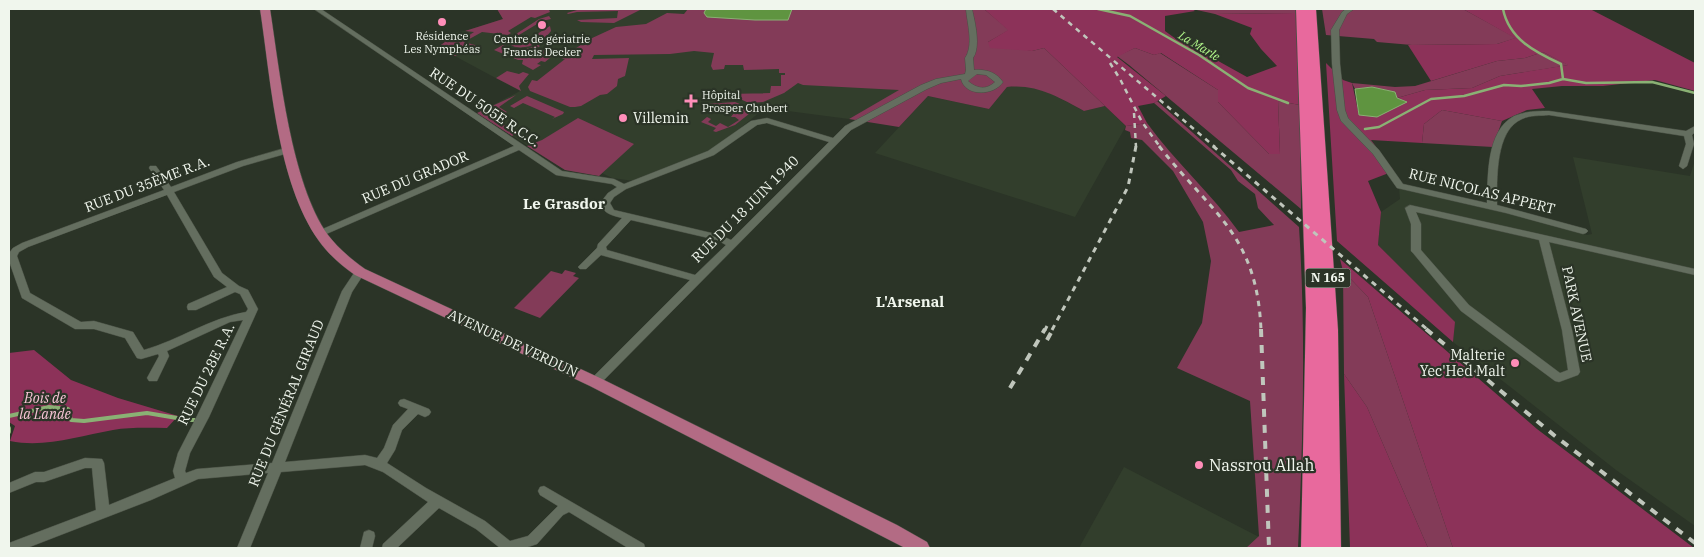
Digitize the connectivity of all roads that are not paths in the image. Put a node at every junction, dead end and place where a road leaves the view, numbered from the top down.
1 (265, 9) edge
2 (317, 9) edge
3 (969, 9) edge
4 (1301, 9) edge
5 (1311, 9) edge
6 (1351, 9) edge
7 (972, 54) junction
8 (986, 73) junction
9 (967, 76) junction
10 (936, 83) junction
11 (968, 86) junction
12 (1695, 128) edge
13 (1691, 139) edge
14 (834, 141) junction
15 (519, 147) junction
16 (290, 150) junction
17 (1683, 166) dead end
18 (153, 168) dead end
19 (623, 187) junction
20 (169, 191) junction
21 (1492, 207) junction
22 (628, 217) junction
23 (1584, 231) dead end
24 (321, 233) junction
25 (1544, 240) junction
26 (731, 244) junction
27 (601, 249) junction
28 (583, 267) dead end
29 (360, 272) junction
30 (1695, 272) edge
31 (697, 279) junction
32 (235, 288) junction
33 (192, 307) dead end
34 (251, 315) junction
35 (162, 349) junction
36 (153, 378) dead end
37 (595, 382) junction
38 (404, 403) dead end
39 (380, 464) junction
40 (277, 466) junction
41 (182, 479) junction
42 (9, 488) edge
43 (544, 491) dead end
44 (438, 501) junction
45 (569, 506) junction
46 (103, 513) junction
47 (618, 542) edge
48 (12, 548) edge
49 (244, 548) edge
50 (388, 548) edge
51 (508, 548) edge
52 (639, 548) edge
53 (921, 548) edge
54 (1311, 548) edge
55 (1331, 548) edge

1 - 16 main road, AVENUE DE VERDUN
2 - 15 street, RUE DU 505E R.C.C.
3 - 7 street
4 - 54 highway, N 165
5 - 55 highway, N 165
6 - 21 street, RUE NICOLAS APPERT
7 - 8 street
7 - 9 street
8 - 9 street, RUE DU 18 JUIN 1940
8 - 11 street, RUE DU 18 JUIN 1940
9 - 10 street, RUE DU 18 JUIN 1940
9 - 11 street
10 - 11 street, RUE DU 18 JUIN 1940
10 - 14 street, RUE DU 18 JUIN 1940
12 - 13 street
13 - 17 street
13 - 21 street
14 - 19 street
14 - 26 street, RUE DU 18 JUIN 1940
15 - 19 street, RUE DU 505E R.C.C.
15 - 24 street, RUE DU GRADOR
16 - 20 street, RUE DU 35ÈME R.A.
16 - 24 main road, AVENUE DE VERDUN
18 - 20 street, RUE DU 28E R.A.
19 - 22 street
20 - 32 street, RUE DU 28E R.A.
20 - 35 street, RUE DU 35ÈME R.A.
21 - 23 street, RUE NICOLAS APPERT
22 - 26 street
22 - 27 street
24 - 29 main road, AVENUE DE VERDUN
25 - 25 street, PARK AVENUE
25 - 30 street
26 - 31 street, RUE DU 18 JUIN 1940
27 - 28 street
27 - 31 street
29 - 37 main road, AVENUE DE VERDUN
29 - 40 street, RUE DU GÉNÉRAL GIRAUD
31 - 37 street, RUE DU 18 JUIN 1940
32 - 33 street
32 - 34 street, RUE DU 28E R.A.
34 - 35 street
34 - 41 street, RUE DU 28E R.A.
35 - 36 street
37 - 53 main road, AVENUE DE VERDUN
38 - 39 street
39 - 40 street
39 - 44 street
40 - 41 street
40 - 49 street, RUE DU GÉNÉRAL GIRAUD
41 - 46 street
42 - 46 street
43 - 45 street
44 - 50 street
44 - 51 street
45 - 47 street
45 - 51 street
46 - 48 street
47 - 52 street

